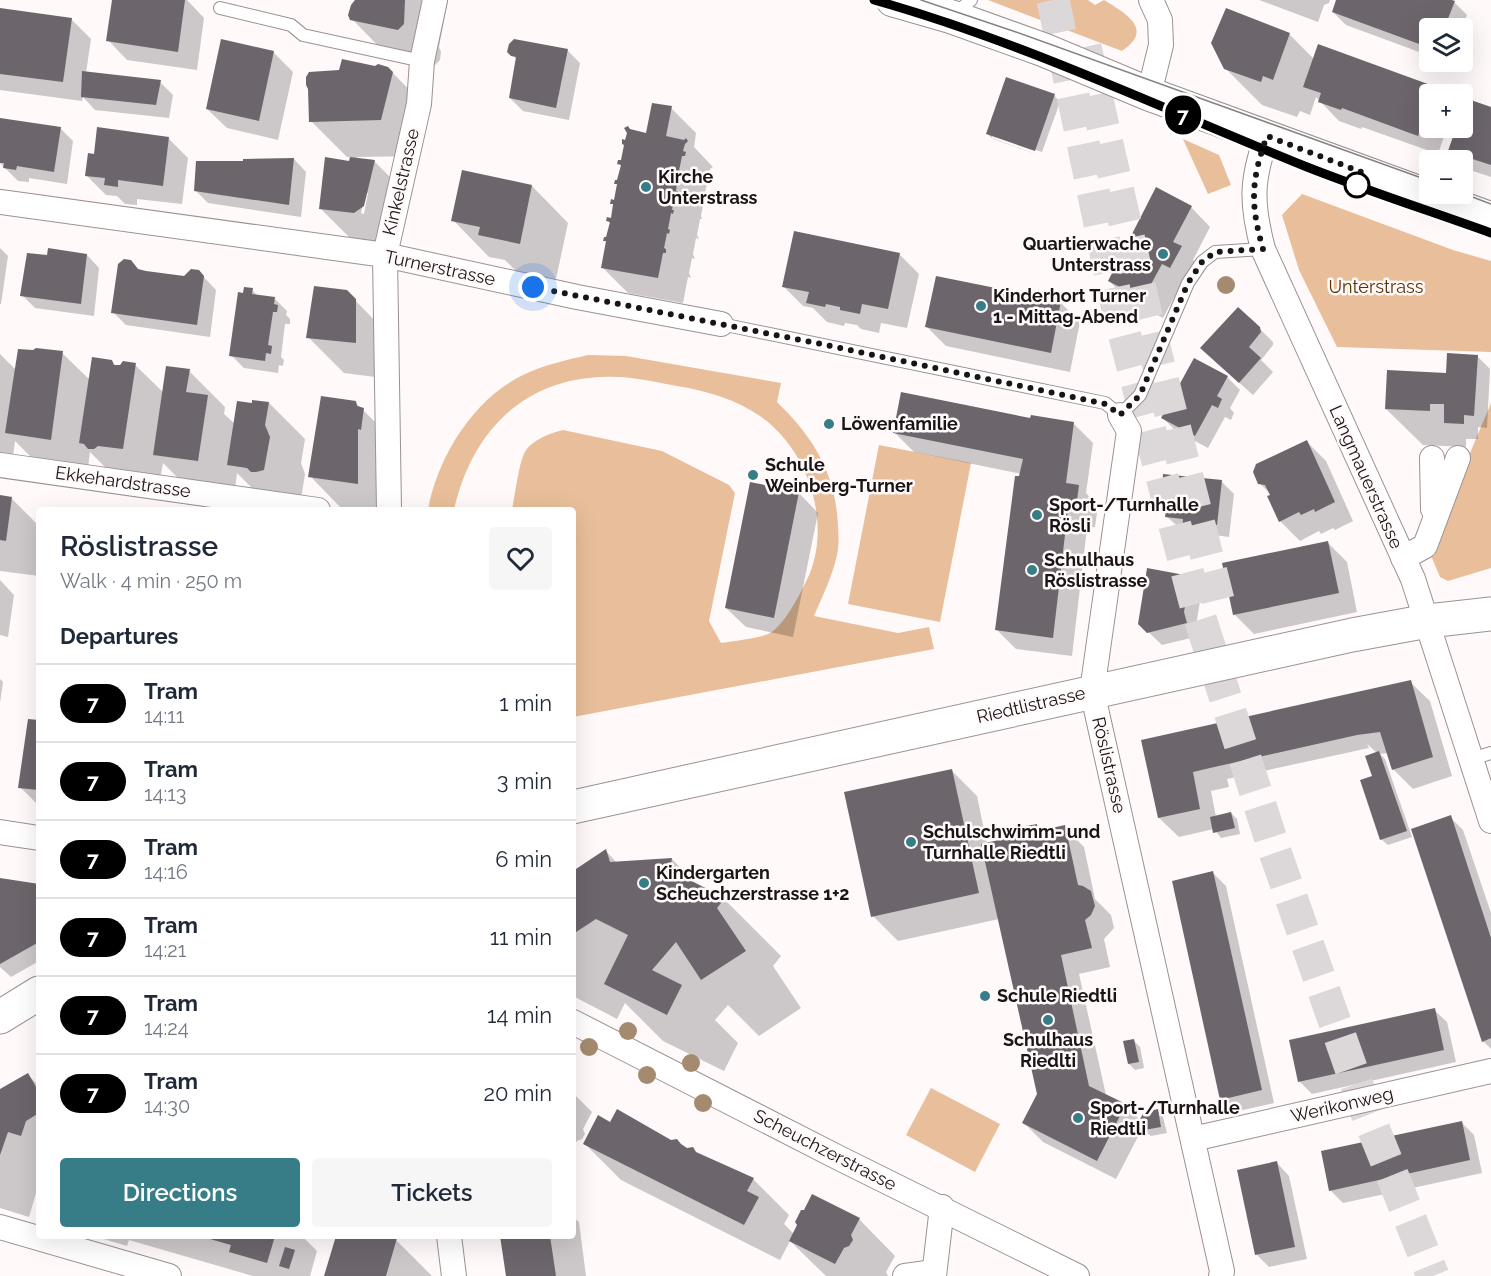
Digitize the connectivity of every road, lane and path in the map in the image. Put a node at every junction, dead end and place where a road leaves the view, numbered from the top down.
1 (435, 0) edge
2 (893, 0) edge
3 (1151, 0) edge
4 (220, 8) dead end
5 (961, 8) edge
6 (422, 61) junction
7 (1149, 94) junction
8 (1267, 136) junction
9 (0, 202) edge
10 (1491, 219) edge
11 (1263, 249) junction
12 (385, 255) junction
13 (721, 324) joint
14 (1120, 415) junction
15 (1432, 458) dead end
16 (1458, 458) dead end
17 (0, 465) edge
18 (297, 507) edge
19 (389, 507) edge
20 (1434, 523) junction
21 (1403, 558) junction
22 (1491, 614) edge
23 (1428, 621) junction
24 (1092, 691) junction
25 (1481, 756) edge
26 (576, 806) edge
27 (1491, 821) edge
28 (0, 832) edge
29 (36, 838) edge
30 (36, 995) edge
31 (0, 1017) edge
32 (576, 1024) edge
33 (1491, 1071) edge
34 (1192, 1139) junction
35 (942, 1208) junction
36 (0, 1227) edge
37 (36, 1237) edge
38 (41, 1239) edge
39 (449, 1239) edge
40 (934, 1274) edge
41 (169, 1276) edge
42 (454, 1276) edge
43 (905, 1276) edge
44 (1077, 1276) edge
45 (1221, 1276) edge

1 - 6 street, Kinkelstrasse
2 - 5 street
3 - 7 street
4 - 6 lane
5 - 7 street
6 - 12 street, Kinkelstrasse
7 - 8 street
8 - 10 street
8 - 11 street, Langmauerstrasse
9 - 12 street, Turnerstrasse
11 - 14 lane
11 - 21 street, Langmauerstrasse
12 - 13 street, Turnerstrasse
12 - 19 street, Kinkelstrasse
13 - 14 lane, Turnerstrasse
14 - 24 street, Röslistrasse
15 - 20 street
16 - 20 street
17 - 18 street, Ekkehardstrasse
20 - 21 street
21 - 23 street, Langmauerstrasse
22 - 23 street, Riedtlistrasse
23 - 24 street, Riedtlistrasse
23 - 25 street, Langmauerstrasse
24 - 26 street, Riedtlistrasse
24 - 34 street, Röslistrasse
25 - 27 street, Langmauerstrasse
28 - 29 street
30 - 31 street
32 - 35 street, Scheuchzerstrasse
33 - 34 street, Werikonweg
34 - 45 street, Röslistrasse
35 - 40 street
35 - 44 street, Scheuchzerstrasse
36 - 37 street
38 - 41 street
39 - 42 street
40 - 43 street

